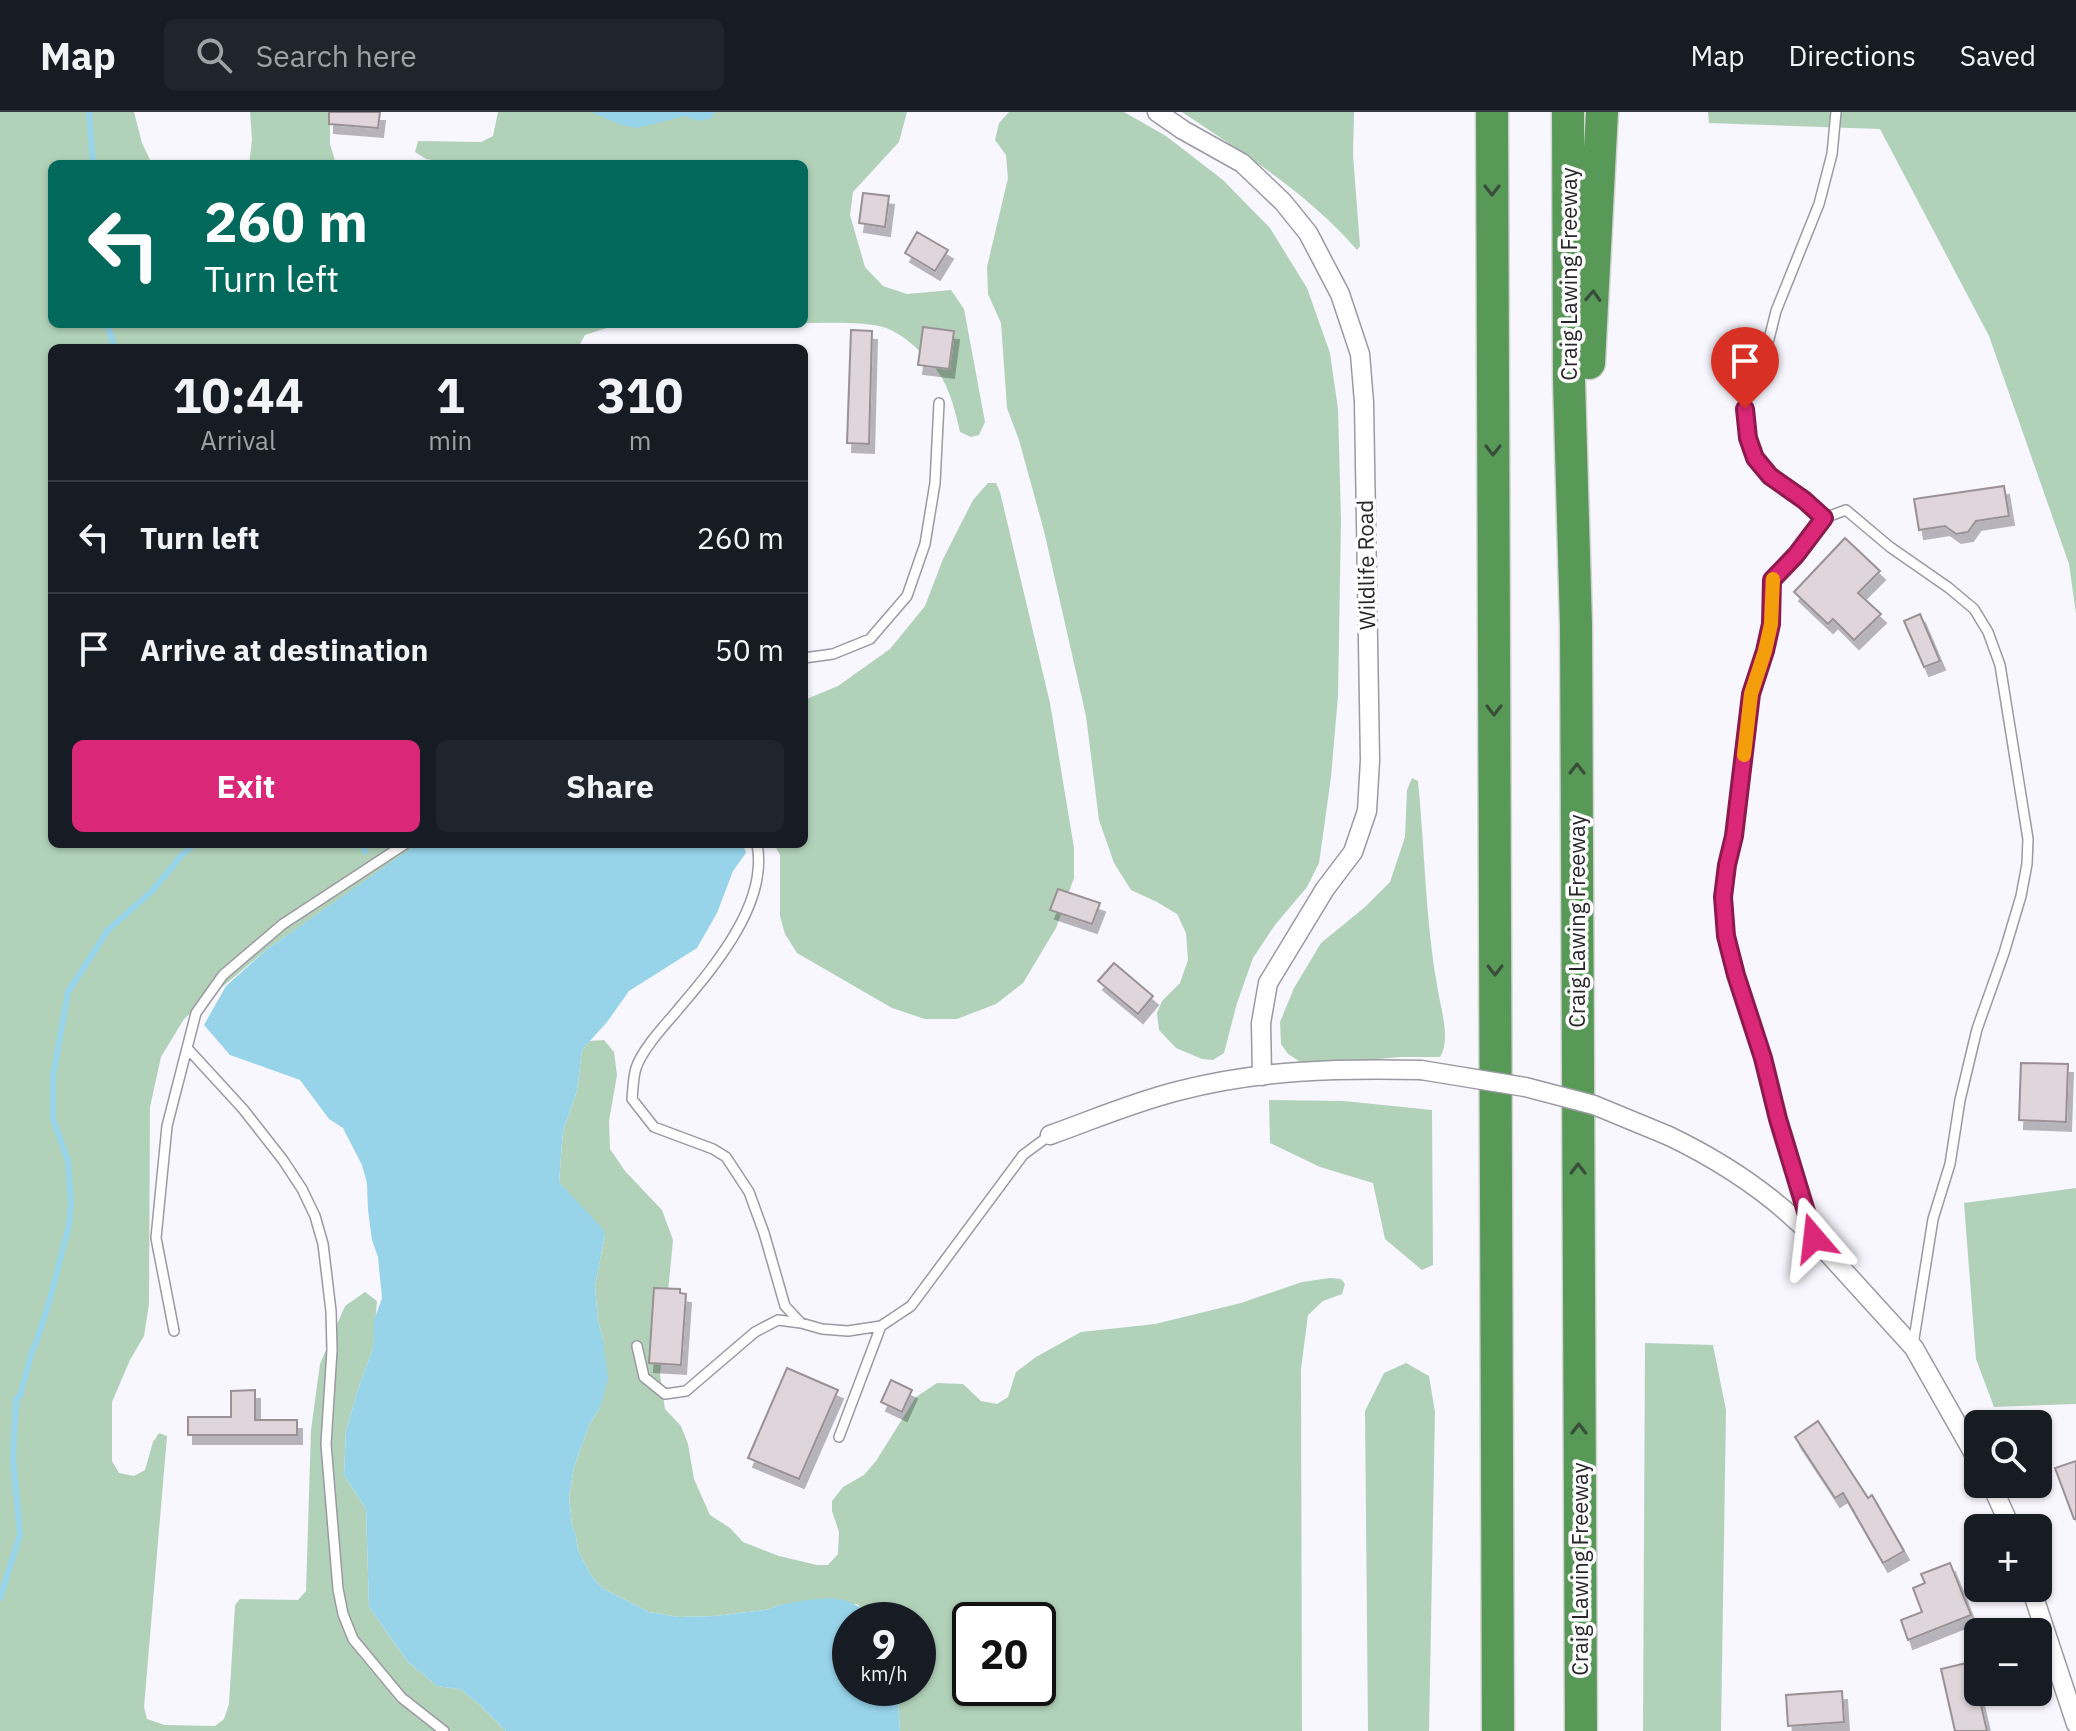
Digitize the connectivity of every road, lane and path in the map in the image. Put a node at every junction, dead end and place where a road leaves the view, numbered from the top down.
1 (1157, 112) edge
2 (1492, 112) edge
3 (1568, 112) edge
4 (1602, 112) edge
5 (1836, 112) edge
6 (939, 403) dead end
7 (1824, 518) junction
8 (1576, 625) junction
9 (808, 657) edge
10 (399, 848) edge
11 (757, 848) edge
12 (188, 1049) junction
13 (1262, 1076) junction
14 (1050, 1135) joint
15 (1814, 1238) junction
16 (801, 1323) junction
17 (881, 1326) junction
18 (174, 1331) dead end
19 (637, 1346) dead end
20 (1913, 1347) junction
21 (1964, 1436) edge
22 (839, 1437) dead end
23 (2036, 1602) edge
24 (2076, 1724) edge
25 (444, 1731) edge
26 (1498, 1731) edge
27 (1581, 1731) edge

1 - 13 street, Wildlife Road
2 -> 26 highway
3 - 8 highway, Craig Lawing Freeway
8 -> 4 highway
5 - 7 lane
6 - 9 lane
7 - 15 lane
7 - 20 lane
27 -> 8 highway, Craig Lawing Freeway
10 - 12 lane
11 - 16 lane
12 - 18 lane
12 - 25 lane
13 - 14 street
13 - 15 street, bridge
14 - 17 lane
15 - 20 street
16 - 17 lane
16 - 19 lane
17 - 22 lane
20 - 21 street
23 - 24 street

